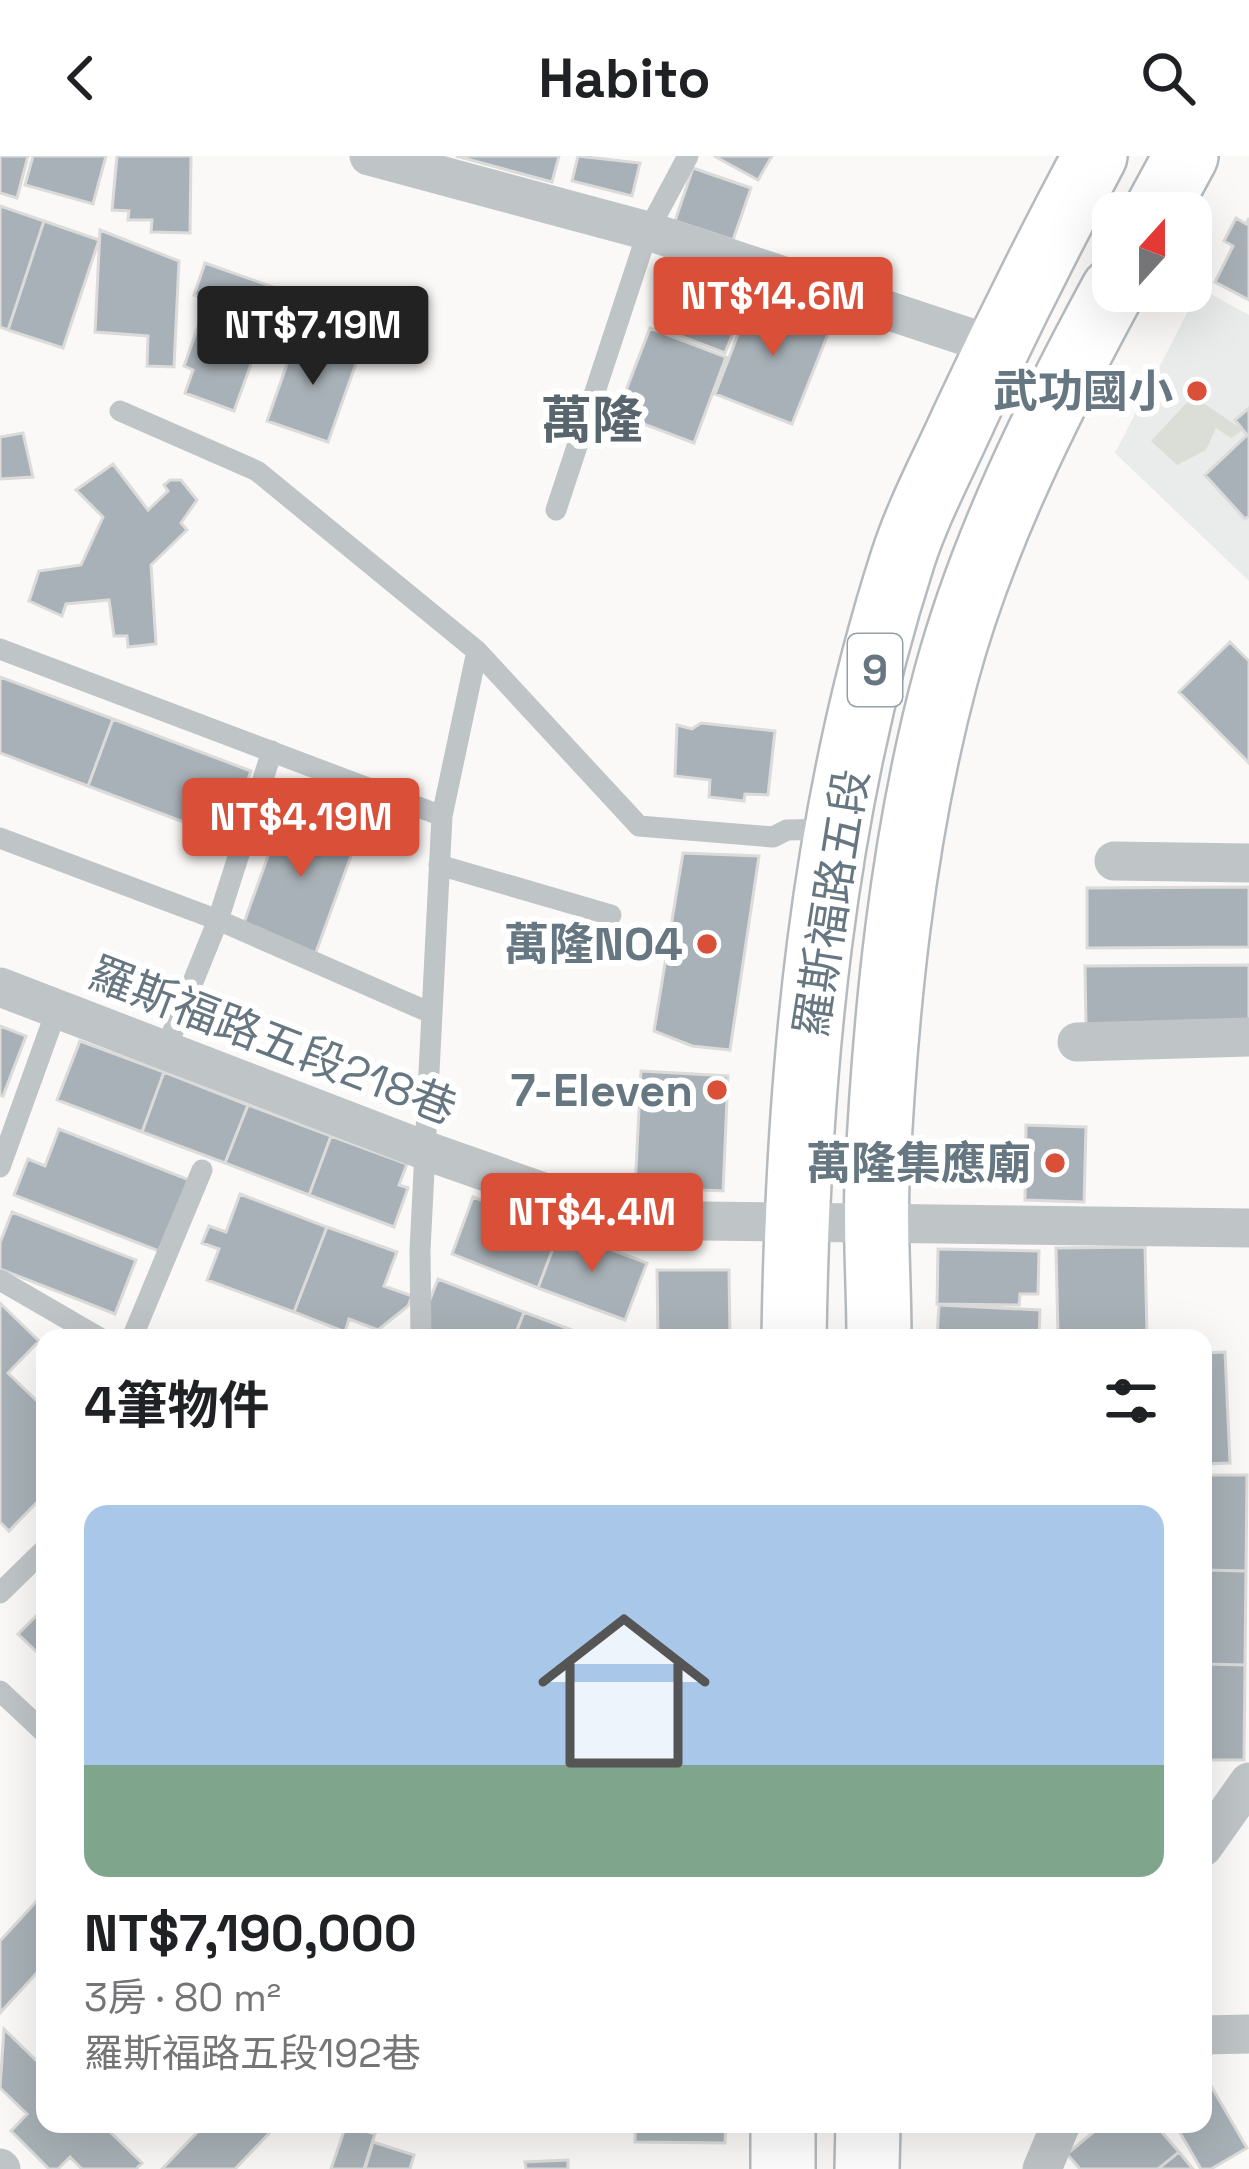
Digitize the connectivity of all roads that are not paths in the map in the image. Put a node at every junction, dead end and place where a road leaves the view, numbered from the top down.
1 (369, 156) edge
2 (688, 156) edge
3 (1095, 156) edge
4 (1186, 156) edge
5 (1166, 192) edge
6 (648, 231) junction
7 (1102, 312) edge
8 (998, 347) junction
9 (120, 411) dead end
10 (556, 510) dead end
11 (0, 649) edge
12 (477, 651) junction
13 (272, 751) junction
14 (442, 816) junction
15 (835, 829) junction
16 (0, 838) edge
17 (1114, 861) dead end
18 (1249, 863) edge
19 (439, 865) junction
20 (611, 915) dead end
21 (218, 920) junction
22 (0, 987) edge
23 (57, 1009) junction
24 (431, 1012) junction
25 (1249, 1037) edge
26 (1077, 1042) dead end
27 (165, 1051) junction
28 (424, 1150) junction
29 (0, 1168) edge
30 (202, 1170) dead end
31 (877, 1222) junction
32 (795, 1224) junction
33 (1249, 1228) edge
34 (0, 1280) edge
35 (84, 1329) edge
36 (136, 1329) edge
37 (421, 1329) edge
38 (794, 1329) edge
39 (879, 1329) edge
40 (36, 1558) edge
41 (0, 1593) edge
42 (0, 1691) edge
43 (36, 1725) edge
44 (1249, 1783) edge
45 (1212, 1819) edge
46 (1212, 2035) edge
47 (1249, 2035) edge
48 (783, 2133) edge
49 (868, 2133) edge
50 (1057, 2133) edge
51 (783, 2169) edge
52 (867, 2169) edge
53 (1042, 2169) edge

1 - 6 street
2 - 6 lane
3 - 8 main road, 羅斯福路五段 / 9
4 - 5 main road
6 - 8 street
6 - 10 lane
7 - 31 main road, 羅斯福路五段 / 9
8 - 15 main road, 羅斯福路五段 / 9
9 - 12 lane
11 - 13 lane
12 - 14 lane
12 - 15 lane
13 - 14 lane
13 - 21 lane
14 - 19 lane
15 - 32 main road, 羅斯福路五段 / 9
16 - 21 lane
17 - 18 street
19 - 20 lane
19 - 24 lane
21 - 24 lane
21 - 27 lane
22 - 23 street, 羅斯福路五段218巷
23 - 27 street, 羅斯福路五段218巷
23 - 29 lane
24 - 28 lane
25 - 26 street
27 - 28 street, 羅斯福路五段218巷
28 - 32 street, 羅斯福路五段218巷
28 - 37 lane
30 - 36 lane
31 - 32 street, 羅斯福路五段218巷
31 - 33 street, 羅斯福路五段218巷
31 - 39 main road, 羅斯福路五段 / 9
32 - 38 main road, 羅斯福路五段 / 9
34 - 35 lane
40 - 41 lane
42 - 43 lane
44 - 45 street
46 - 47 street
48 - 51 main road
49 - 52 main road
50 - 53 street

